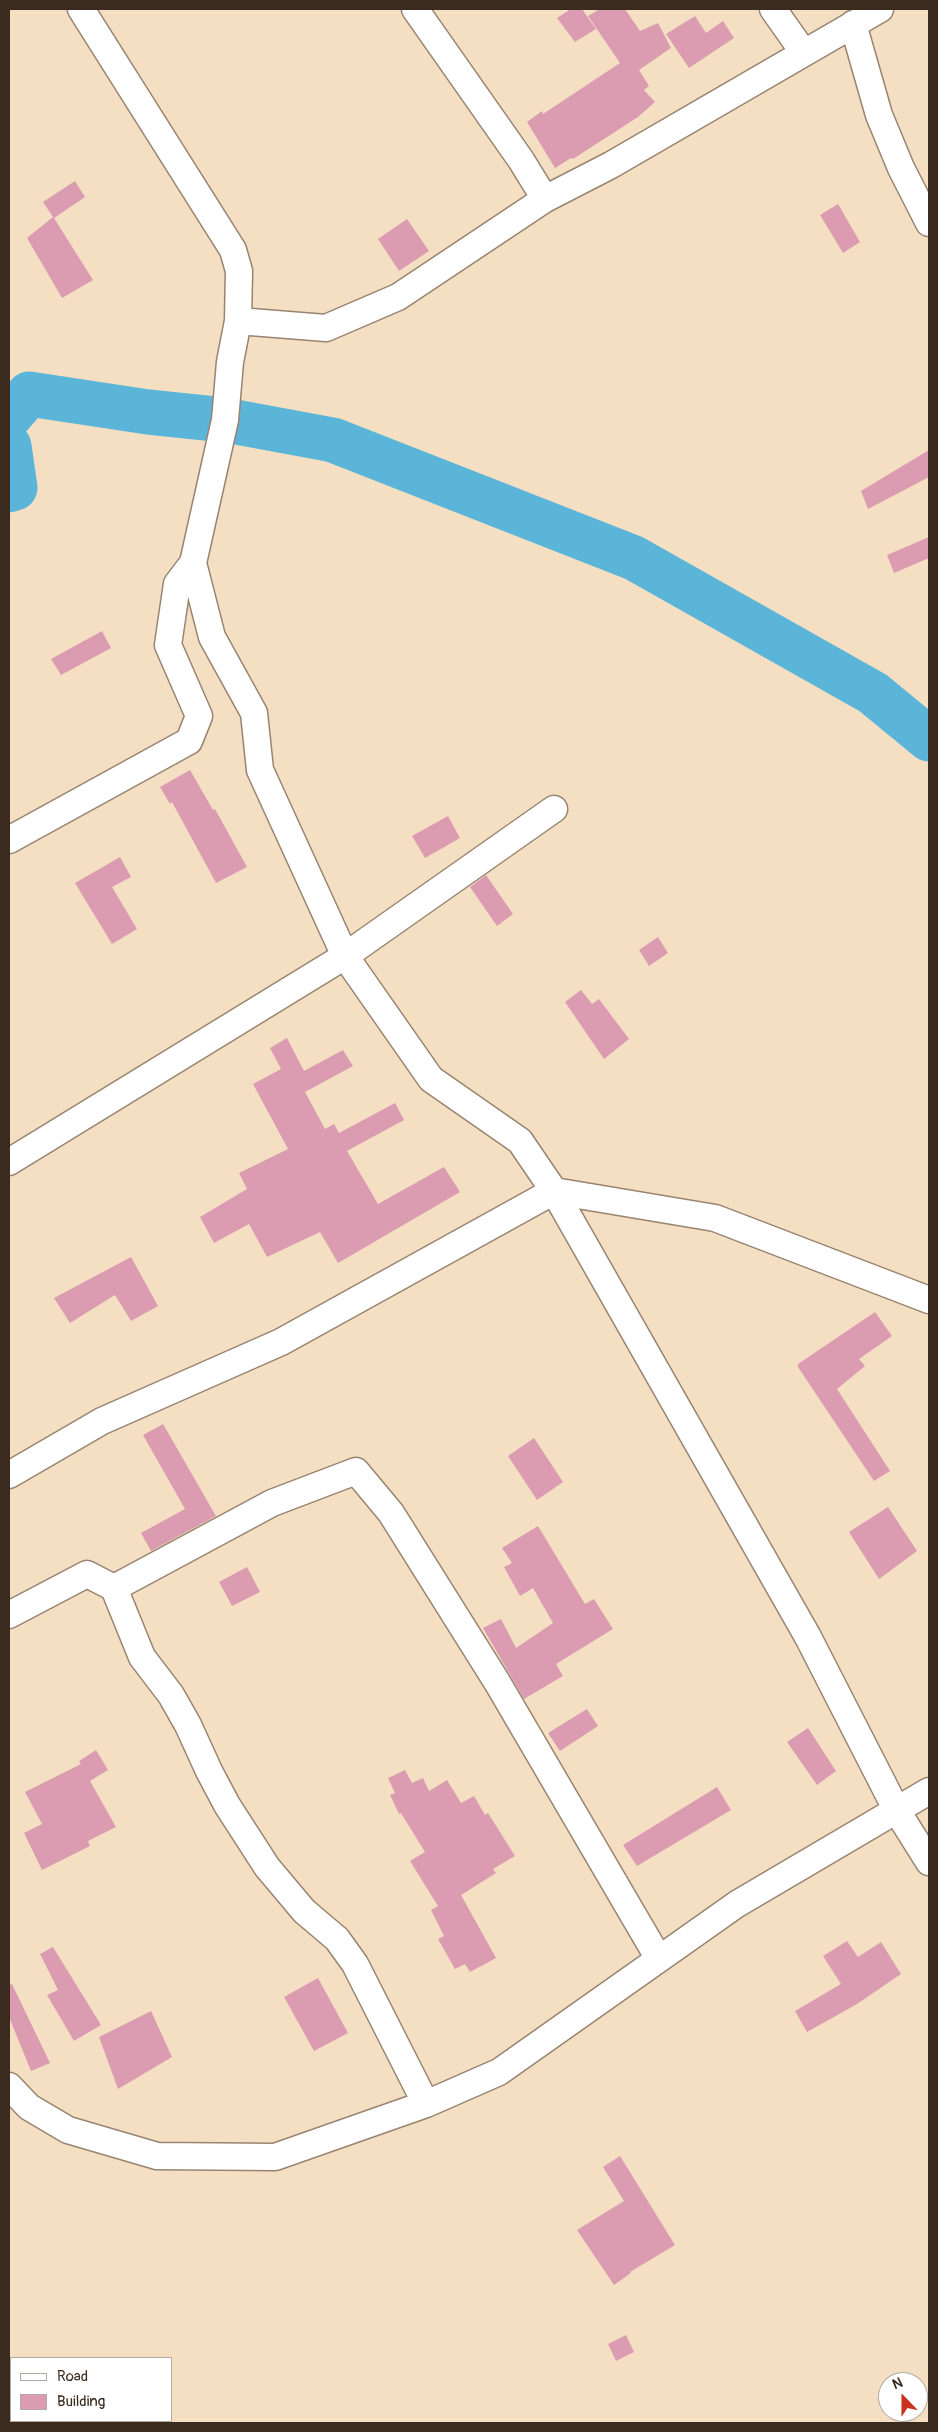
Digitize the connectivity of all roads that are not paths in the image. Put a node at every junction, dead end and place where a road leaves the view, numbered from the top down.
1 (81, 9) edge
2 (414, 9) edge
3 (774, 9) edge
4 (880, 9) edge
5 (853, 24) junction
6 (804, 53) junction
7 (545, 199) junction
8 (929, 223) edge
9 (238, 321) junction
10 (192, 563) junction
11 (554, 809) dead end
12 (9, 840) edge
13 (345, 956) junction
14 (9, 1162) edge
15 (554, 1191) junction
16 (929, 1300) edge
17 (9, 1475) edge
18 (114, 1588) junction
19 (9, 1614) edge
20 (929, 1792) edge
21 (897, 1811) junction
22 (929, 1862) edge
23 (659, 1959) junction
24 (9, 2086) edge
25 (426, 2104) junction

1 - 9 street
2 - 7 street
3 - 6 street
4 - 5 street
5 - 6 street
5 - 8 street
6 - 7 street
7 - 9 street
9 - 10 street
10 - 12 street
10 - 13 street
11 - 13 street
13 - 14 street
13 - 15 street
15 - 16 street
15 - 17 street
15 - 21 street
18 - 19 street
18 - 23 street
18 - 25 street
20 - 21 street
21 - 22 street
21 - 23 street
23 - 25 street
24 - 25 street

